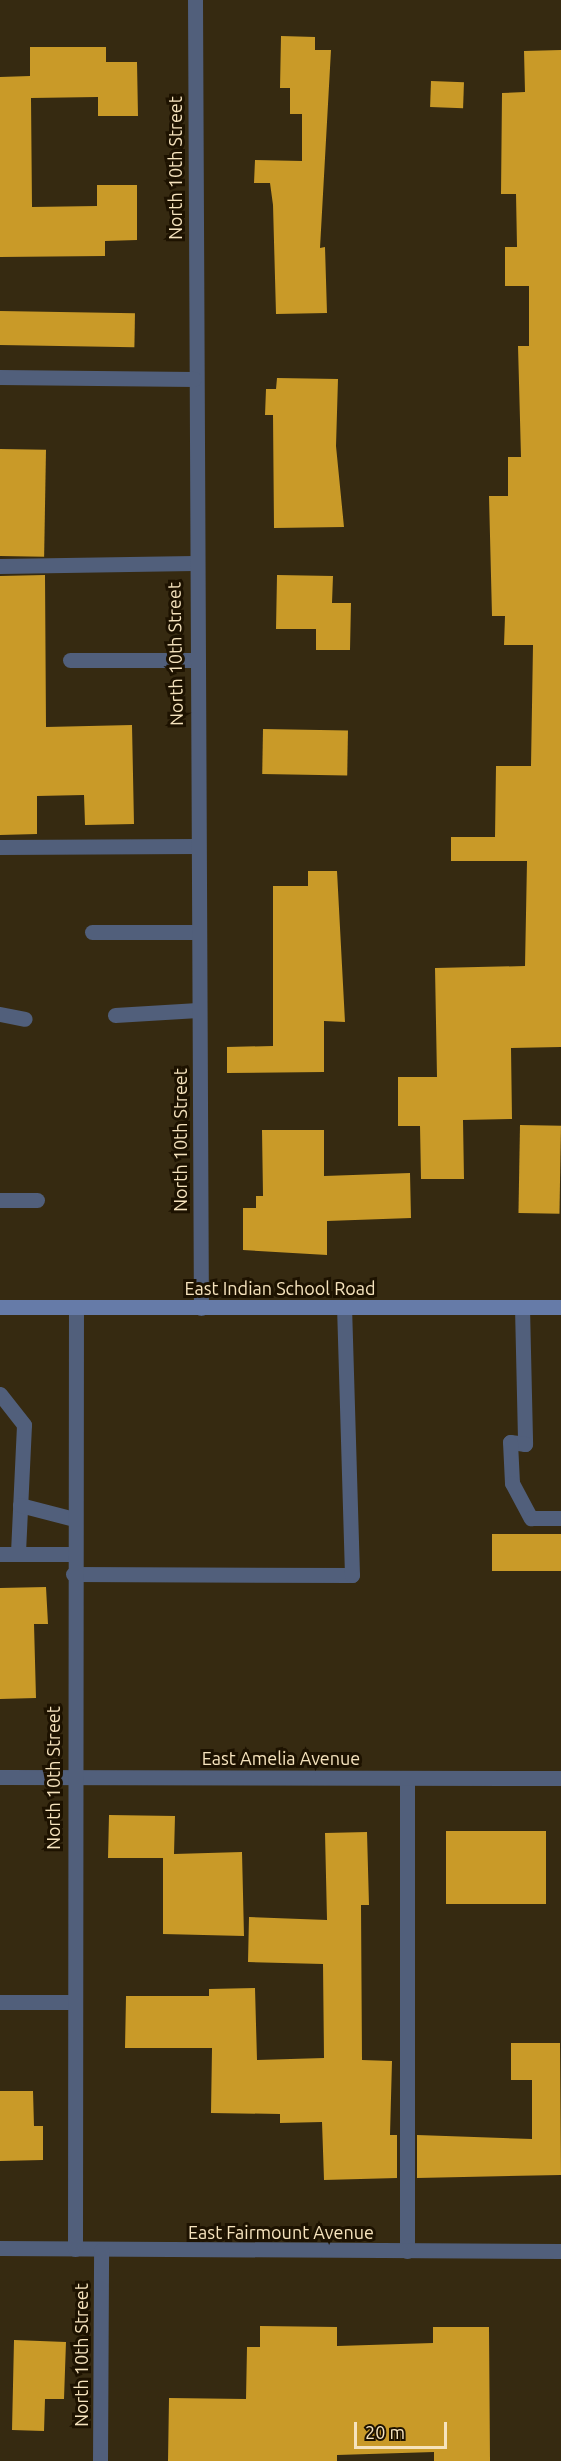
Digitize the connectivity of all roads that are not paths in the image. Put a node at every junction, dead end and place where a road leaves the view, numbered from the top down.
1 (195, 0) edge
2 (0, 377) edge
3 (194, 379) junction
4 (194, 563) junction
5 (0, 566) edge
6 (70, 660) dead end
7 (195, 660) junction
8 (197, 846) junction
9 (0, 847) edge
10 (92, 932) dead end
11 (197, 932) junction
12 (198, 1010) junction
13 (0, 1014) edge
14 (115, 1015) dead end
15 (25, 1019) dead end
16 (0, 1200) edge
17 (37, 1200) dead end
18 (0, 1307) edge
19 (76, 1307) junction
20 (344, 1307) junction
21 (522, 1307) junction
22 (561, 1307) edge
23 (201, 1308) junction
24 (0, 1394) edge
25 (20, 1505) junction
26 (561, 1518) edge
27 (74, 1519) junction
28 (0, 1554) edge
29 (18, 1554) junction
30 (74, 1554) junction
31 (73, 1574) junction
32 (0, 1778) edge
33 (72, 1778) junction
34 (407, 1778) junction
35 (561, 1778) edge
36 (0, 2002) edge
37 (73, 2002) junction
38 (0, 2248) edge
39 (75, 2249) junction
40 (101, 2250) junction
41 (407, 2251) junction
42 (561, 2251) edge
43 (100, 2461) edge

1 - 3 street, North 10th Street
2 - 3 street
3 - 4 street, North 10th Street
4 - 5 street
4 - 7 street, North 10th Street
6 - 7 street
7 - 8 street, North 10th Street
8 - 9 street
8 - 11 street, North 10th Street
10 - 11 street
11 - 12 street, North 10th Street
12 - 14 street
12 - 23 street, North 10th Street
13 - 15 street
16 - 17 street
18 - 19 main road, East Indian School Road
19 - 23 main road, East Indian School Road
19 - 27 street, North 10th Street
20 - 21 main road, East Indian School Road
20 - 23 main road, East Indian School Road
20 - 31 street
21 - 22 main road, East Indian School Road
21 - 26 street
24 - 25 street
25 - 27 street
25 - 29 street
27 - 30 street, North 10th Street
28 - 29 street
29 - 30 street
30 - 31 street, North 10th Street
31 - 33 street, North 10th Street
32 - 33 street, East Amelia Avenue
33 - 34 street, East Amelia Avenue
33 - 37 street, North 10th Street
34 - 35 street, East Amelia Avenue
34 - 41 street
36 - 37 street
37 - 39 street, North 10th Street
38 - 39 street, East Fairmount Avenue
39 - 40 street, East Fairmount Avenue
40 - 41 street, East Fairmount Avenue
40 - 43 street, North 10th Street
41 - 42 street, East Fairmount Avenue

